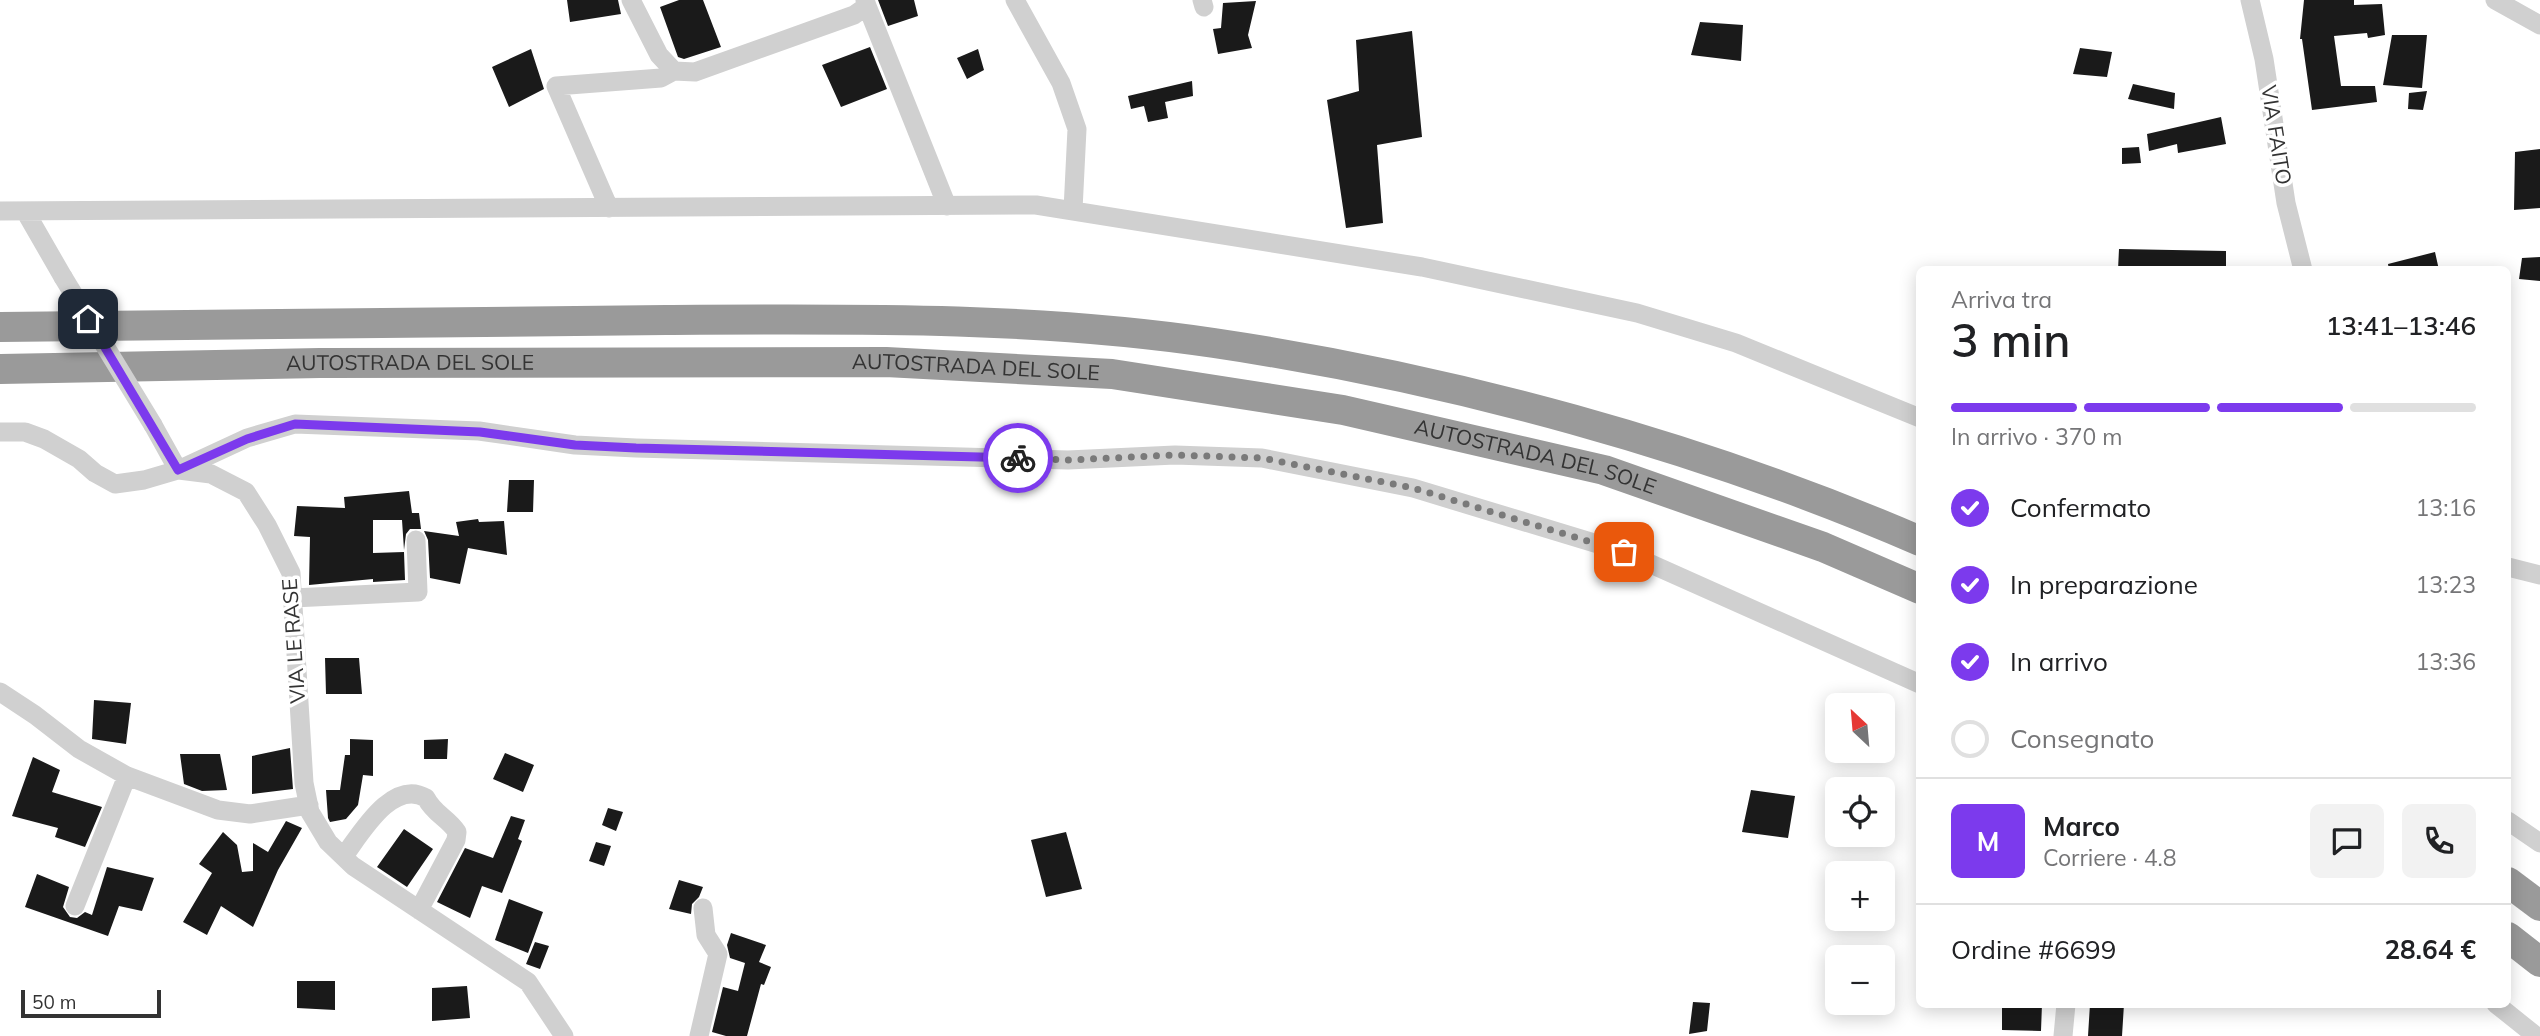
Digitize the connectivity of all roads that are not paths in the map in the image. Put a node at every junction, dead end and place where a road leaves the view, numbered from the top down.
1 (631, 0) edge
2 (1015, 0) edge
3 (2250, 0) edge
4 (2494, 0) edge
5 (866, 3) edge
6 (2540, 25) edge
7 (674, 72) junction
8 (947, 206) junction
9 (609, 208) junction
10 (1073, 210) junction
11 (0, 211) edge
12 (25, 211) junction
13 (2302, 266) edge
14 (0, 327) edge
15 (0, 369) edge
16 (1916, 416) edge
17 (0, 432) edge
18 (178, 470) junction
19 (1916, 539) edge
20 (416, 540) dead end
21 (2511, 568) edge
22 (2540, 575) edge
23 (1916, 588) edge
24 (293, 598) junction
25 (1916, 682) edge
26 (0, 692) edge
27 (127, 776) junction
28 (309, 805) junction
29 (2511, 823) edge
30 (2540, 843) edge
31 (344, 856) junction
32 (2511, 885) edge
33 (75, 906) dead end
34 (2540, 906) edge
35 (703, 908) dead end
36 (419, 910) junction
37 (2511, 939) edge
38 (2540, 962) edge
39 (2066, 1008) edge
40 (2501, 1008) edge
41 (564, 1036) edge
42 (699, 1036) edge
43 (2063, 1036) edge
44 (2536, 1036) edge

1 - 7 street
2 - 10 street
3 - 13 street, VIA FAITO
4 - 6 street
5 - 7 street
5 - 8 street
7 - 9 street
8 - 9 street
8 - 10 street
9 - 12 street
10 - 16 street
11 - 12 street
12 - 18 street, bridge
14 - 19 highway, AUTOSTRADA DEL SOLE
15 - 23 highway, AUTOSTRADA DEL SOLE
17 - 18 street
18 - 24 street, VIA LE RASE
18 - 25 street
20 - 24 street
21 - 22 street
24 - 28 street, VIA LE RASE
26 - 27 street
27 - 28 street
27 - 33 street
28 - 31 street, VIA LE RASE
29 - 30 street
31 - 36 street, VIA LE RASE
31 - 36 street
32 - 34 highway
35 - 42 street
36 - 41 street, VIA LE RASE
37 - 38 highway
39 - 43 street
40 - 44 street

